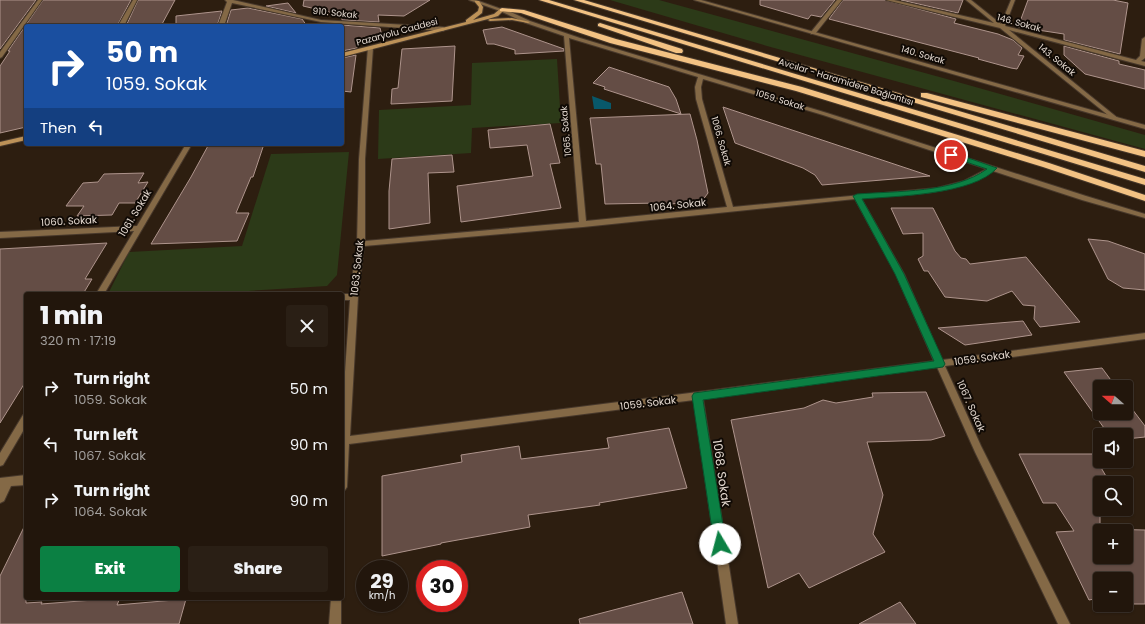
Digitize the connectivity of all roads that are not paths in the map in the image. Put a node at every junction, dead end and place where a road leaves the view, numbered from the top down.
1 (40, 0) edge
2 (135, 0) edge
3 (228, 0) edge
4 (471, 0) edge
5 (486, 0) edge
6 (542, 0) edge
7 (577, 0) edge
8 (696, 0) edge
9 (840, 0) edge
10 (888, 0) edge
11 (968, 0) edge
12 (1013, 0) edge
13 (477, 2) junction
14 (554, 4) junction
15 (502, 10) junction
16 (313, 19) junction
17 (528, 22) junction
18 (122, 24) edge
19 (222, 24) edge
20 (312, 24) edge
21 (456, 25) junction
22 (1002, 27) junction
23 (443, 29) junction
24 (813, 33) junction
25 (566, 35) junction
26 (1145, 39) edge
27 (370, 48) junction
28 (741, 49) junction
29 (344, 54) edge
30 (0, 56) edge
31 (1137, 62) junction
32 (1145, 64) edge
33 (701, 76) junction
34 (799, 89) junction
35 (1116, 119) junction
36 (1145, 127) edge
37 (24, 138) edge
38 (0, 144) edge
39 (188, 146) edge
40 (1145, 154) edge
41 (993, 168) junction
42 (1145, 169) edge
43 (1097, 181) junction
44 (1145, 182) edge
45 (1145, 195) edge
46 (857, 196) junction
47 (1145, 198) edge
48 (731, 210) junction
49 (1145, 216) edge
50 (583, 225) junction
51 (139, 228) junction
52 (0, 235) edge
53 (361, 244) junction
54 (101, 292) edge
55 (344, 297) edge
56 (354, 297) junction
57 (1145, 336) edge
58 (940, 364) junction
59 (698, 396) junction
60 (24, 421) edge
61 (344, 428) edge
62 (344, 441) edge
63 (0, 462) edge
64 (24, 480) edge
65 (4, 483) edge
66 (0, 498) edge
67 (336, 600) edge
68 (335, 624) edge
69 (732, 624) edge
70 (1064, 624) edge

1 - 30 street
2 - 18 street
3 - 16 street, 910. Sokak
3 - 19 street
4 - 13 street
5 - 15 street
6 - 14 highway, Avcılar - Haramidere Bağlantısı
7 - 28 highway, Avcılar - Haramidere Bağlantısı
8 - 24 street, 140. Sokak
9 - 24 street
10 - 22 street, 146. Sokak
11 - 22 street, 143. Sokak
12 - 22 street
13 - 15 street
13 - 21 main road
14 - 34 highway
14 - 44 highway, Avcılar - Haramidere Bağlantısı
15 - 17 street, 1059. Sokak
15 - 21 main road
15 - 34 highway
16 - 20 street
16 - 23 street, 910. Sokak
17 - 21 main road
17 - 25 street, 1059. Sokak
21 - 23 main road, Pazaryolu Caddesi
22 - 31 street, 146. Sokak
22 - 35 street, 143. Sokak
23 - 27 main road, Pazaryolu Caddesi
24 - 35 street, 140. Sokak
25 - 33 street, 1059. Sokak
25 - 50 street, 1065. Sokak
26 - 31 street
27 - 29 main road, Pazaryolu Caddesi
27 - 53 street, 1063. Sokak
28 - 40 highway
28 - 42 highway, Avcılar - Haramidere Bağlantısı
31 - 32 street, 146. Sokak
33 - 41 street, 1059. Sokak
33 - 48 street, 1066. Sokak
34 - 43 highway
35 - 36 street, 140. Sokak
37 - 38 main road
39 - 51 street, 1061. Sokak
41 - 46 street, 1064. Sokak
41 - 49 street, 1059. Sokak
43 - 45 highway
43 - 47 highway
46 - 48 street, 1064. Sokak
46 - 58 street, 1067. Sokak
48 - 50 street, 1064. Sokak
50 - 53 street, 1064. Sokak
51 - 52 street, 1060. Sokak
51 - 54 street, 1061. Sokak
53 - 56 street, 1063. Sokak
55 - 56 street
56 - 61 street, 1063. Sokak
57 - 58 street, 1059. Sokak
58 - 59 street, 1059. Sokak
58 - 70 street, 1067. Sokak
59 - 62 street, 1059. Sokak
59 - 69 street, 1068. Sokak
60 - 63 street
64 - 65 street
65 - 66 street
67 - 68 street

